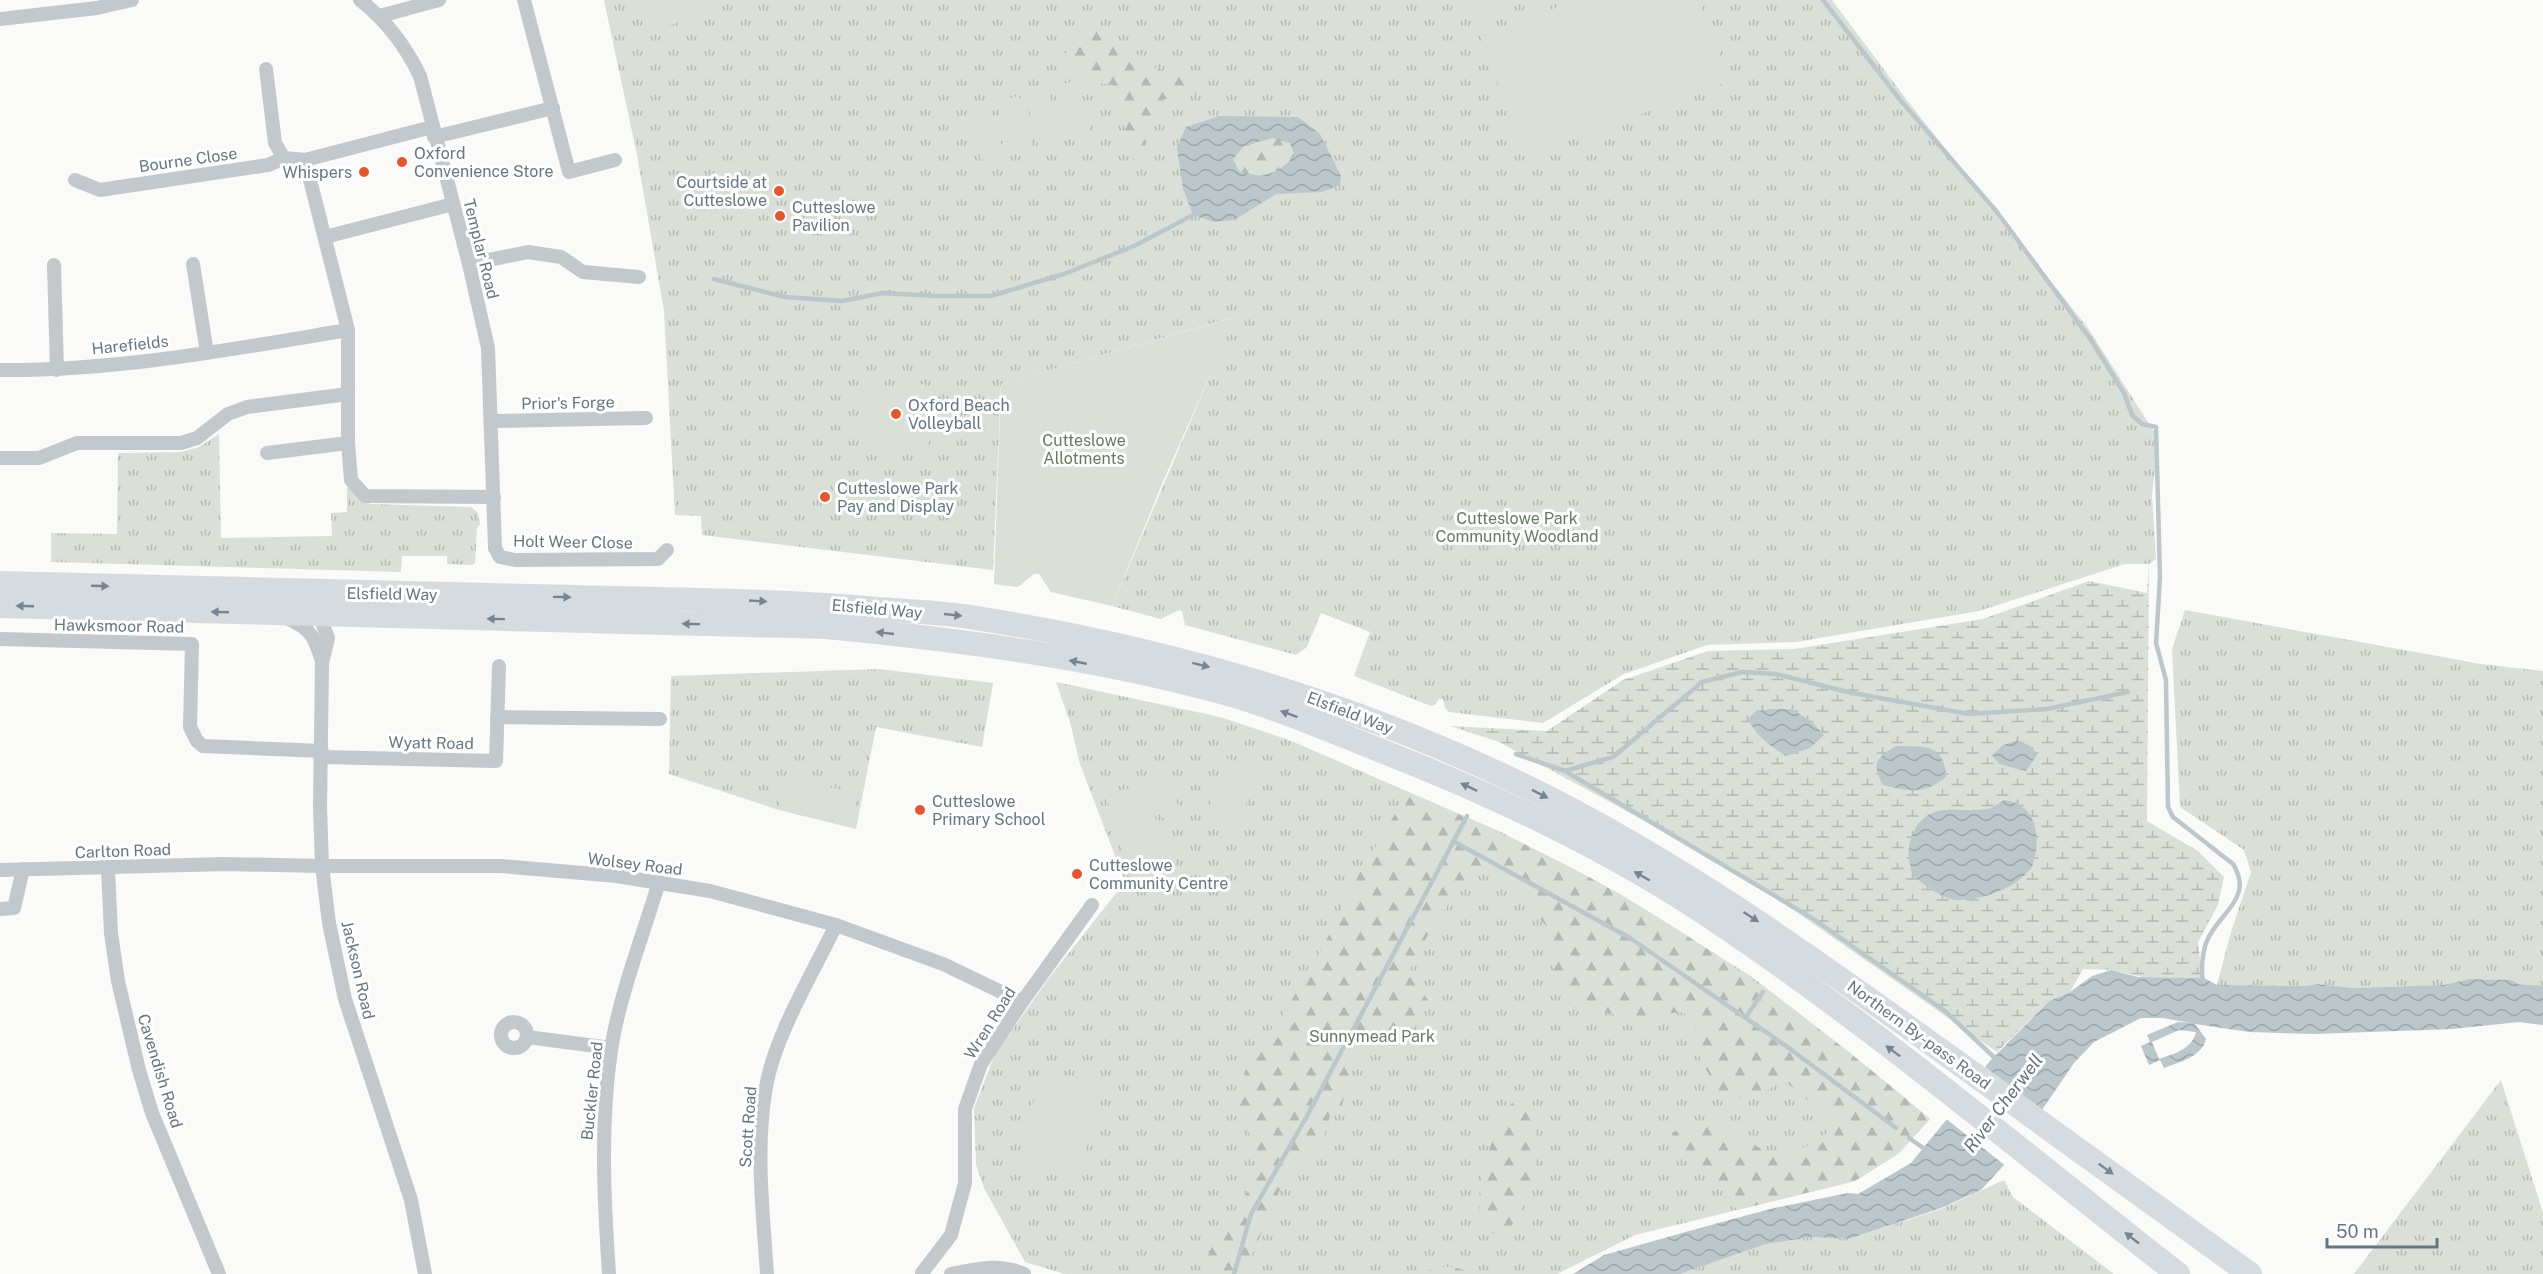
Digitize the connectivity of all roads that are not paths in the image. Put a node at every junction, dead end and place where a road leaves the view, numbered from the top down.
1 (132, 0) edge
2 (360, 0) edge
3 (439, 0) edge
4 (524, 0) edge
5 (380, 16) junction
6 (0, 19) edge
7 (266, 69) dead end
8 (553, 108) junction
9 (433, 132) junction
10 (284, 158) junction
11 (305, 160) junction
12 (615, 160) dead end
13 (75, 180) dead end
14 (453, 204) junction
15 (325, 237) junction
16 (193, 264) dead end
17 (469, 264) junction
18 (54, 265) dead end
19 (639, 277) dead end
20 (348, 330) junction
21 (207, 353) junction
22 (0, 370) edge
23 (57, 370) junction
24 (348, 394) junction
25 (646, 418) dead end
26 (491, 421) junction
27 (348, 443) junction
28 (267, 453) dead end
29 (0, 458) edge
30 (494, 497) junction
31 (495, 532) joint
32 (667, 550) dead end
33 (0, 583) edge
34 (298, 591) junction
35 (0, 606) edge
36 (279, 613) junction
37 (320, 615) junction
38 (0, 639) edge
39 (322, 663) junction
40 (499, 666) dead end
41 (497, 717) junction
42 (660, 719) dead end
43 (321, 754) junction
44 (225, 864) joint
45 (322, 866) junction
46 (23, 869) junction
47 (108, 869) junction
48 (0, 870) edge
49 (659, 882) junction
50 (1697, 895) junction
51 (1092, 905) dead end
52 (0, 909) edge
53 (837, 924) junction
54 (1022, 1002) junction
55 (527, 1037) dead end
56 (611, 1048) junction
57 (1018, 1271) edge
58 (219, 1274) edge
59 (424, 1274) edge
60 (609, 1274) edge
61 (767, 1274) edge
62 (924, 1274) edge
63 (951, 1274) edge
64 (2178, 1274) edge
65 (2250, 1274) edge

1 - 6 street
2 - 5 street, Templar Road
3 - 5 street
4 - 8 street
5 - 9 street, Templar Road
7 - 10 street
8 - 9 street
8 - 12 street
9 - 11 street
9 - 14 street, Templar Road
10 - 11 street, Bourne Close
10 - 13 street, Bourne Close
11 - 15 street
14 - 15 street
14 - 17 street, Templar Road
15 - 20 street
16 - 21 street
17 - 19 street
17 - 26 street, Templar Road
18 - 23 street
20 - 21 street, Harefields
20 - 24 street
21 - 23 street, Harefields
22 - 23 street, Harefields
24 - 27 street
24 - 29 street
25 - 26 street, Prior's Forge
26 - 30 street, Templar Road
27 - 28 street
27 - 30 street
30 - 31 street, Templar Road
31 - 32 street, Holt Weer Close
33 -> 34 highway, Elsfield Way
34 - 37 street, Jackson Road
34 -> 50 highway, Elsfield Way
36 -> 35 highway, Elsfield Way
36 - 37 highway, Elsfield Way
36 - 39 street, Jackson Road
37 - 39 street, Jackson Road
50 -> 37 highway, Elsfield Way
38 - 43 street, Hawksmoor Road
39 - 43 street, Jackson Road
40 - 41 street, Wyatt Road
41 - 42 street
41 - 43 street, Wyatt Road
43 - 45 street, Jackson Road
44 - 45 street, Wolsey Road
44 - 47 street, Carlton Road
45 - 49 street, Wolsey Road
45 - 59 street, Jackson Road
46 - 47 street, Carlton Road
46 - 48 street, Carlton Road
46 - 52 street
47 - 58 street, Cavendish Road
49 - 53 street, Wolsey Road
49 - 56 street, Buckler Road
64 -> 50 highway, Northern By-pass Road
50 -> 65 highway, Northern By-pass Road
51 - 54 street, Wren Road
53 - 54 street, Wolsey Road
53 - 61 street, Scott Road
54 - 62 street, Wren Road
55 - 56 street
56 - 60 street, Buckler Road
57 - 63 street

